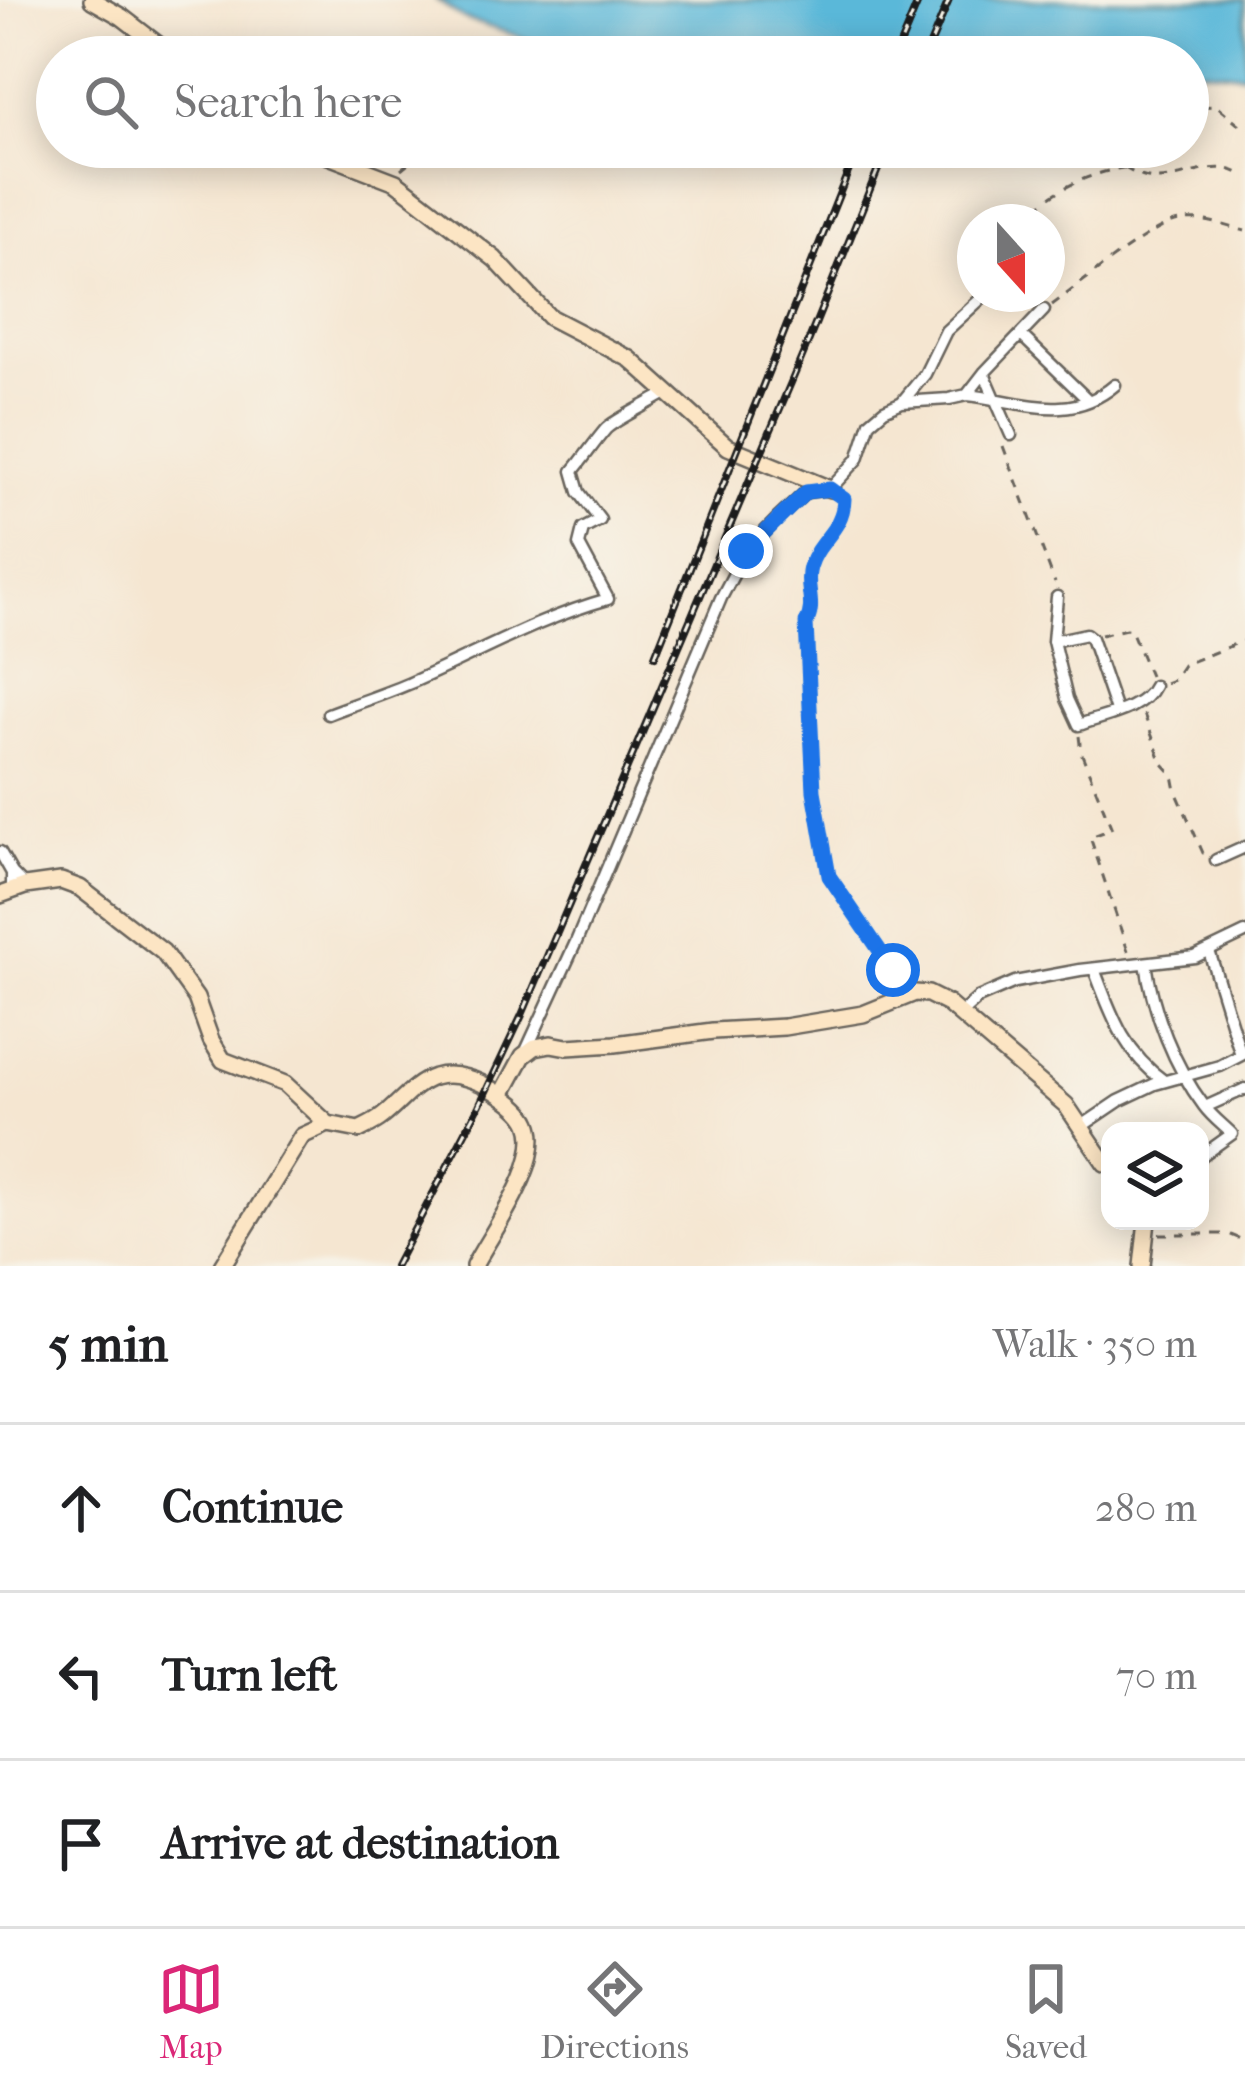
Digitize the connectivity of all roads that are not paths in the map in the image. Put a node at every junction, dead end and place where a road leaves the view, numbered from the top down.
1 (92, 0) edge
2 (147, 36) edge
3 (360, 168) edge
4 (967, 312) edge
5 (1042, 312) edge
6 (1021, 334) junction
7 (984, 373) junction
8 (1115, 385) dead end
9 (667, 392) junction
10 (967, 394) junction
11 (995, 397) junction
12 (1088, 400) junction
13 (902, 402) junction
14 (1011, 435) road end
15 (830, 489) junction
16 (1058, 597) road end
17 (1053, 641) junction
18 (1154, 686) road end
19 (1116, 711) junction
20 (328, 714) dead end
21 (1245, 847) edge
22 (0, 851) edge
23 (1219, 856) road end
24 (12, 891) edge
25 (1245, 933) edge
26 (1209, 951) junction
27 (1147, 963) junction
28 (1094, 969) junction
29 (960, 1014) junction
30 (1243, 1054) edge
31 (524, 1056) junction
32 (1186, 1075) junction
33 (1164, 1081) junction
34 (1245, 1089) edge
35 (502, 1095) junction
36 (1204, 1107) junction
37 (328, 1124) junction
38 (1082, 1126) junction
39 (1209, 1151) edge
40 (1101, 1157) edge
41 (1146, 1230) edge
42 (222, 1266) edge
43 (475, 1266) edge
44 (1142, 1266) edge

1 - 2 street
3 - 9 street
4 - 13 street
5 - 6 street
6 - 7 street
6 - 12 street
7 - 10 street
7 - 11 street
8 - 12 street
9 - 15 street
9 - 20 street
10 - 11 street
10 - 13 street
11 - 12 street
11 - 14 street
13 - 15 street
15 - 31 street
16 - 17 street
17 - 19 street
17 - 19 street
18 - 19 street
21 - 23 street
22 - 24 street
24 - 37 street
25 - 26 street
26 - 27 street
26 - 30 street
27 - 28 street
27 - 32 street
28 - 29 street
28 - 33 street
29 - 31 street
29 - 38 street
30 - 32 street
31 - 35 street
32 - 33 street
32 - 36 street
33 - 38 street
34 - 36 street
35 - 37 street
35 - 43 street
36 - 39 street
37 - 42 street
38 - 40 street
41 - 44 street

